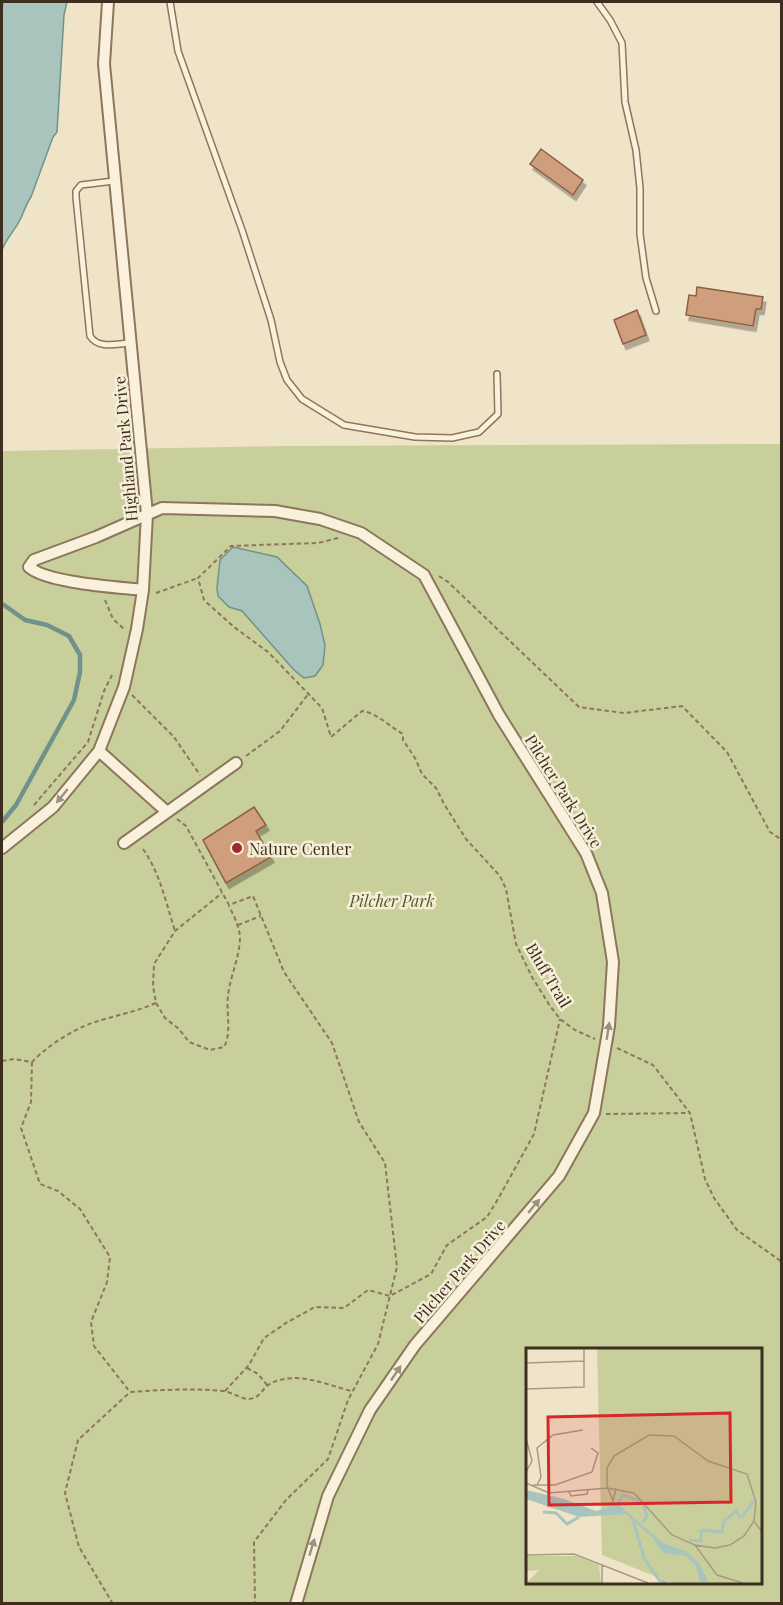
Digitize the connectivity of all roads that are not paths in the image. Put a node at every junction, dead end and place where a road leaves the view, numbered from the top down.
1 (108, 2) edge
2 (170, 2) edge
3 (597, 2) edge
4 (116, 180) junction
5 (656, 311) dead end
6 (130, 342) junction
7 (497, 374) dead end
8 (147, 514) junction
9 (147, 592) junction
10 (99, 751) junction
11 (236, 763) road end
12 (167, 812) junction
13 (124, 843) dead end
14 (2, 848) edge
15 (296, 1604) edge

1 - 4 street, Highland Park Drive
2 - 7 lane
3 - 5 lane
4 - 6 street, Highland Park Drive
4 - 6 lane
6 - 8 street, Highland Park Drive
8 - 9 street, Highland Park Drive
8 - 9 street, Pilcher Park Drive
15 -> 8 street, Pilcher Park Drive
9 - 10 street, Highland Park Drive
10 - 12 street
10 -> 14 street, Highland Park Drive
11 - 12 street
12 - 13 street

